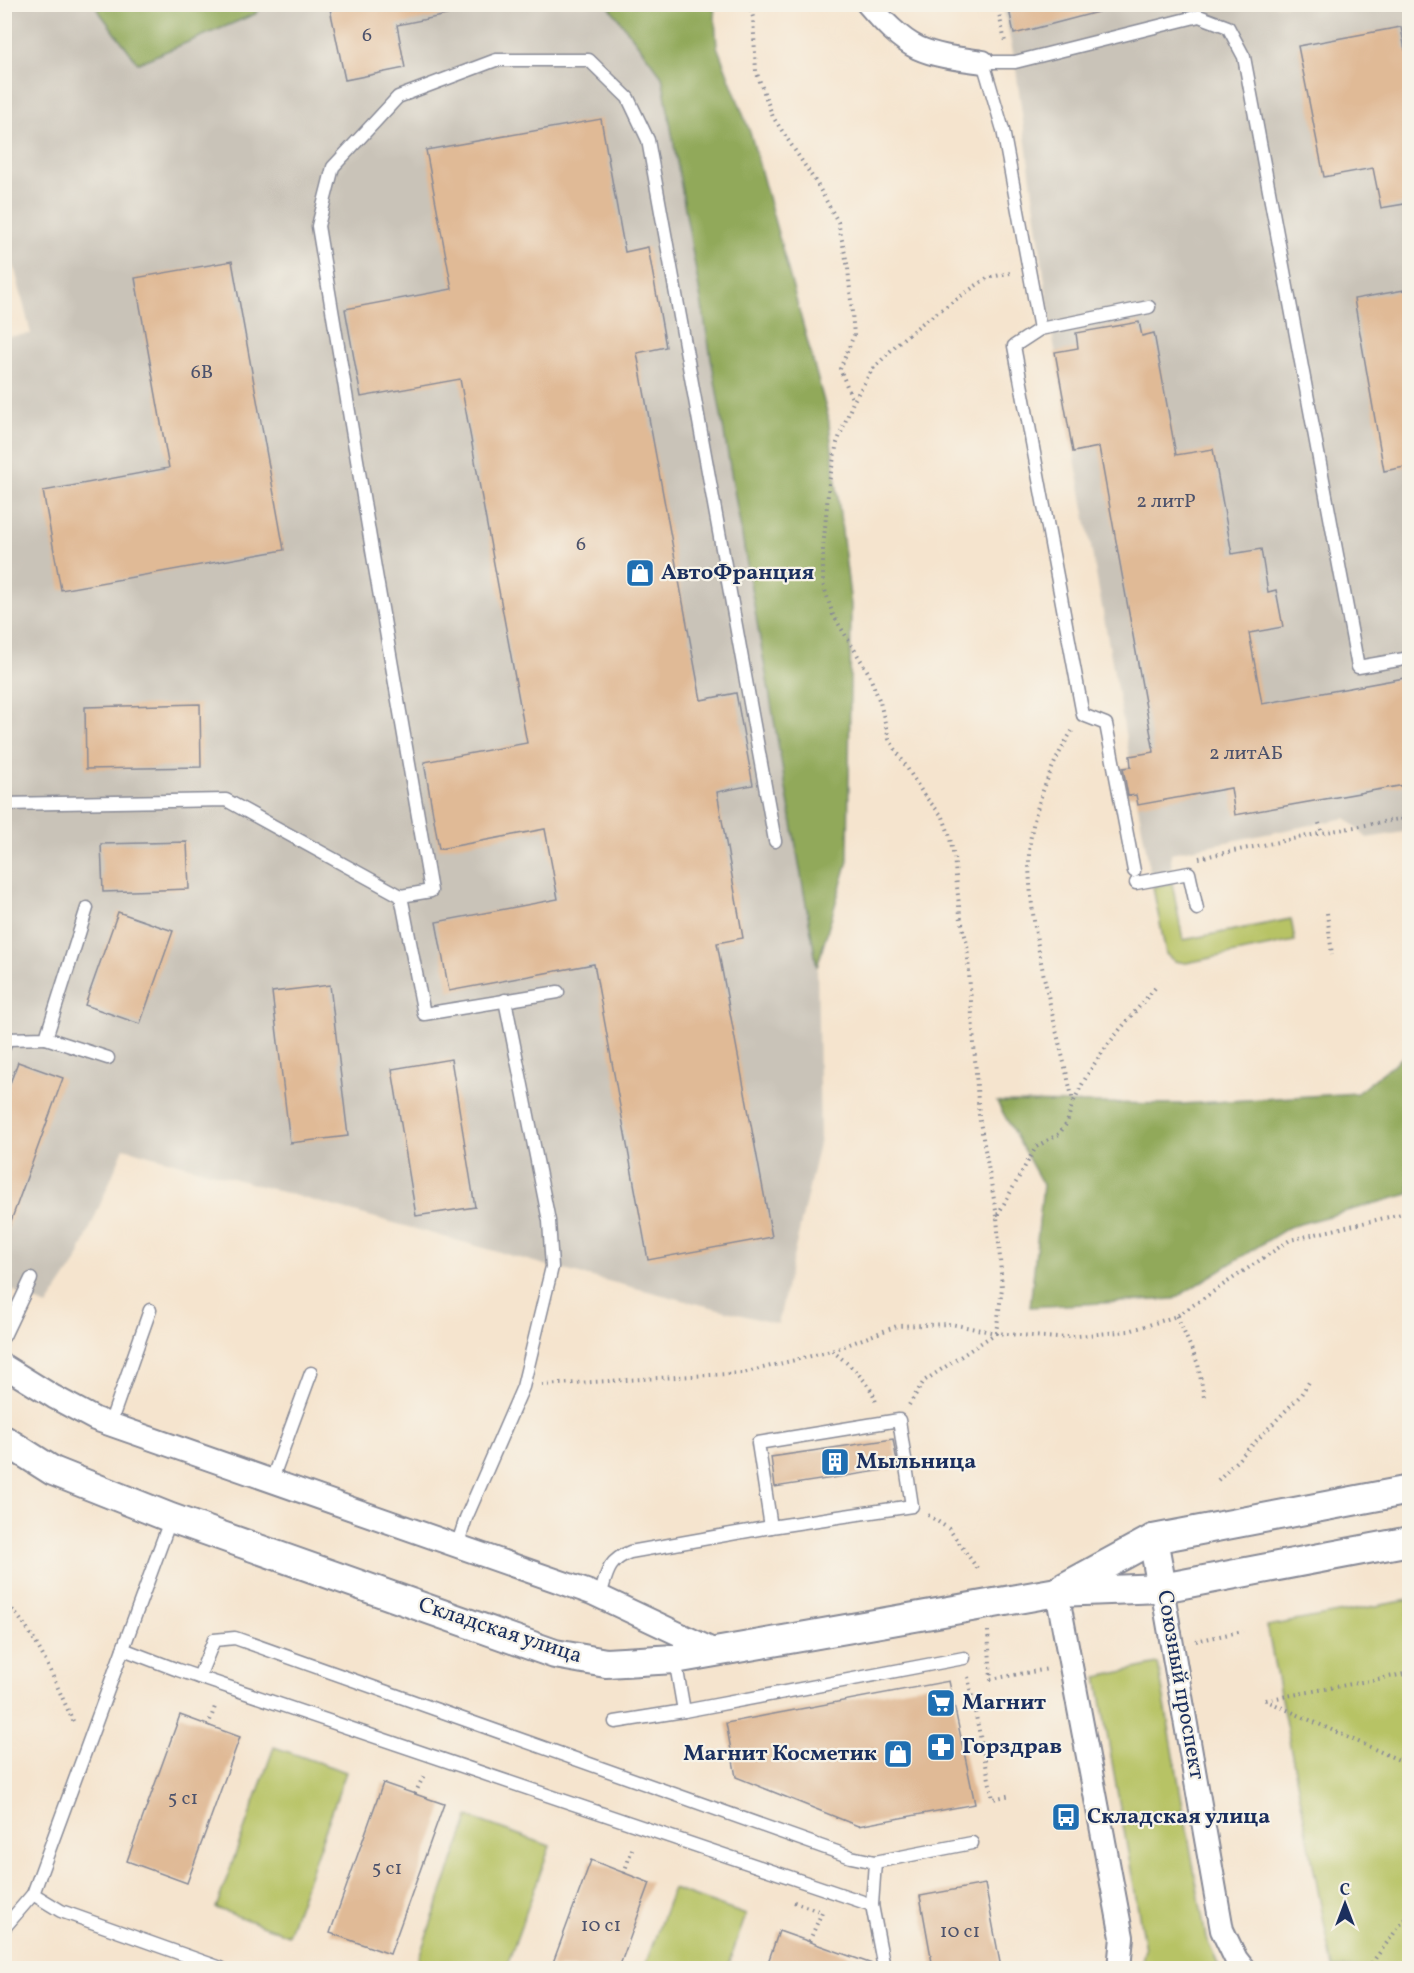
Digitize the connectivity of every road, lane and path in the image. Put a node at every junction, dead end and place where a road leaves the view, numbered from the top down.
1 (749, 4) edge
2 (868, 4) edge
3 (997, 4) edge
4 (1009, 61) junction
5 (983, 62) junction
6 (1028, 269) junction
7 (1149, 307) dead end
8 (1040, 329) junction
9 (853, 402) junction
10 (1410, 658) edge
11 (1083, 715) junction
12 (4, 804) edge
13 (1410, 817) edge
14 (1319, 823) dead end
15 (1322, 834) junction
16 (774, 841) dead end
17 (1190, 859) dead end
18 (401, 896) junction
19 (87, 908) dead end
20 (1197, 909) dead end
21 (1327, 913) dead end
22 (1332, 956) dead end
23 (1155, 988) dead end
24 (558, 992) dead end
25 (505, 1000) junction
26 (46, 1038) junction
27 (4, 1047) edge
28 (108, 1058) dead end
29 (1073, 1101) junction
30 (1410, 1212) edge
31 (997, 1216) junction
32 (31, 1279) dead end
33 (150, 1310) dead end
34 (1177, 1316) junction
35 (996, 1333) junction
36 (4, 1336) edge
37 (831, 1351) junction
38 (4, 1366) edge
39 (311, 1372) dead end
40 (1311, 1379) dead end
41 (523, 1386) junction
42 (1204, 1397) dead end
43 (899, 1420) junction
44 (110, 1424) junction
45 (877, 1424) junction
46 (4, 1440) edge
47 (1218, 1480) dead end
48 (271, 1482) junction
49 (1410, 1490) edge
50 (912, 1506) junction
51 (171, 1518) junction
52 (771, 1527) junction
53 (1153, 1539) junction
54 (1410, 1540) edge
55 (457, 1546) junction
56 (977, 1568) dead end
57 (1162, 1588) junction
58 (1057, 1592) junction
59 (600, 1596) junction
60 (4, 1601) edge
61 (987, 1624) dead end
62 (1243, 1631) dead end
63 (1193, 1641) dead end
64 (123, 1649) junction
65 (717, 1652) junction
66 (990, 1653) junction
67 (964, 1658) junction
68 (675, 1659) junction
69 (1057, 1667) dead end
70 (1410, 1673) edge
71 (200, 1677) junction
72 (216, 1704) dead end
73 (684, 1711) junction
74 (615, 1722) dead end
75 (208, 1726) dead end
76 (87, 1749) junction
77 (1410, 1765) edge
78 (424, 1775) dead end
79 (415, 1794) dead end
80 (1011, 1795) dead end
81 (972, 1843) dead end
82 (633, 1846) dead end
83 (874, 1862) junction
84 (624, 1873) dead end
85 (33, 1894) junction
86 (872, 1905) junction
87 (822, 1912) dead end
88 (1410, 1912) edge
89 (4, 1928) edge
90 (809, 1942) dead end
91 (221, 1968) edge
92 (884, 1968) edge
93 (1119, 1968) edge
94 (1243, 1968) edge
95 (1368, 1968) edge

1 - 9 path
2 - 5 street
3 - 4 path
4 - 5 lane
4 - 10 lane
5 - 6 lane
6 - 8 lane
6 - 9 path
7 - 8 lane
8 - 11 lane
9 - 31 path
11 - 20 lane
11 - 29 path
12 - 18 lane
13 - 15 path
14 - 15 path
15 - 17 path
16 - 18 lane
18 - 25 lane
19 - 26 lane
21 - 22 path
23 - 29 path
24 - 25 lane
25 - 41 lane
26 - 27 lane
26 - 28 lane
29 - 31 path
30 - 34 path
31 - 35 path
32 - 36 lane
33 - 44 lane
34 - 35 path
34 - 42 path
35 - 37 path
35 - 43 path
37 - 41 path
37 - 45 path
38 - 44 street
39 - 48 lane
40 - 47 path
41 - 55 lane
43 - 45 lane
43 - 50 lane
44 - 48 street
45 - 52 lane
46 - 51 street, Складская улица
48 - 55 street
49 - 53 street, Складская улица
50 - 52 lane
50 - 56 path
51 - 64 lane
51 - 68 street, Складская улица
52 - 59 lane
53 - 57 street, Союзный проспект
53 - 58 street, Складская улица
54 - 57 street, Складская улица
55 - 59 street
57 - 58 street, Складская улица
57 - 94 street, Союзный проспект
58 - 65 street, Складская улица
58 - 93 street
59 - 65 street
60 - 76 path
61 - 66 path
62 - 63 path
64 - 71 lane
64 - 76 lane
65 - 68 street, Складская улица
66 - 67 path
66 - 69 path
67 - 73 lane
67 - 80 path
68 - 73 lane
70 - 77 path
71 - 83 lane
71 - 86 lane
72 - 75 path
73 - 74 lane
76 - 85 lane
78 - 79 path
81 - 83 lane
82 - 84 path
83 - 86 lane
85 - 89 lane
85 - 91 lane
86 - 92 lane
87 - 90 path
88 - 95 path

